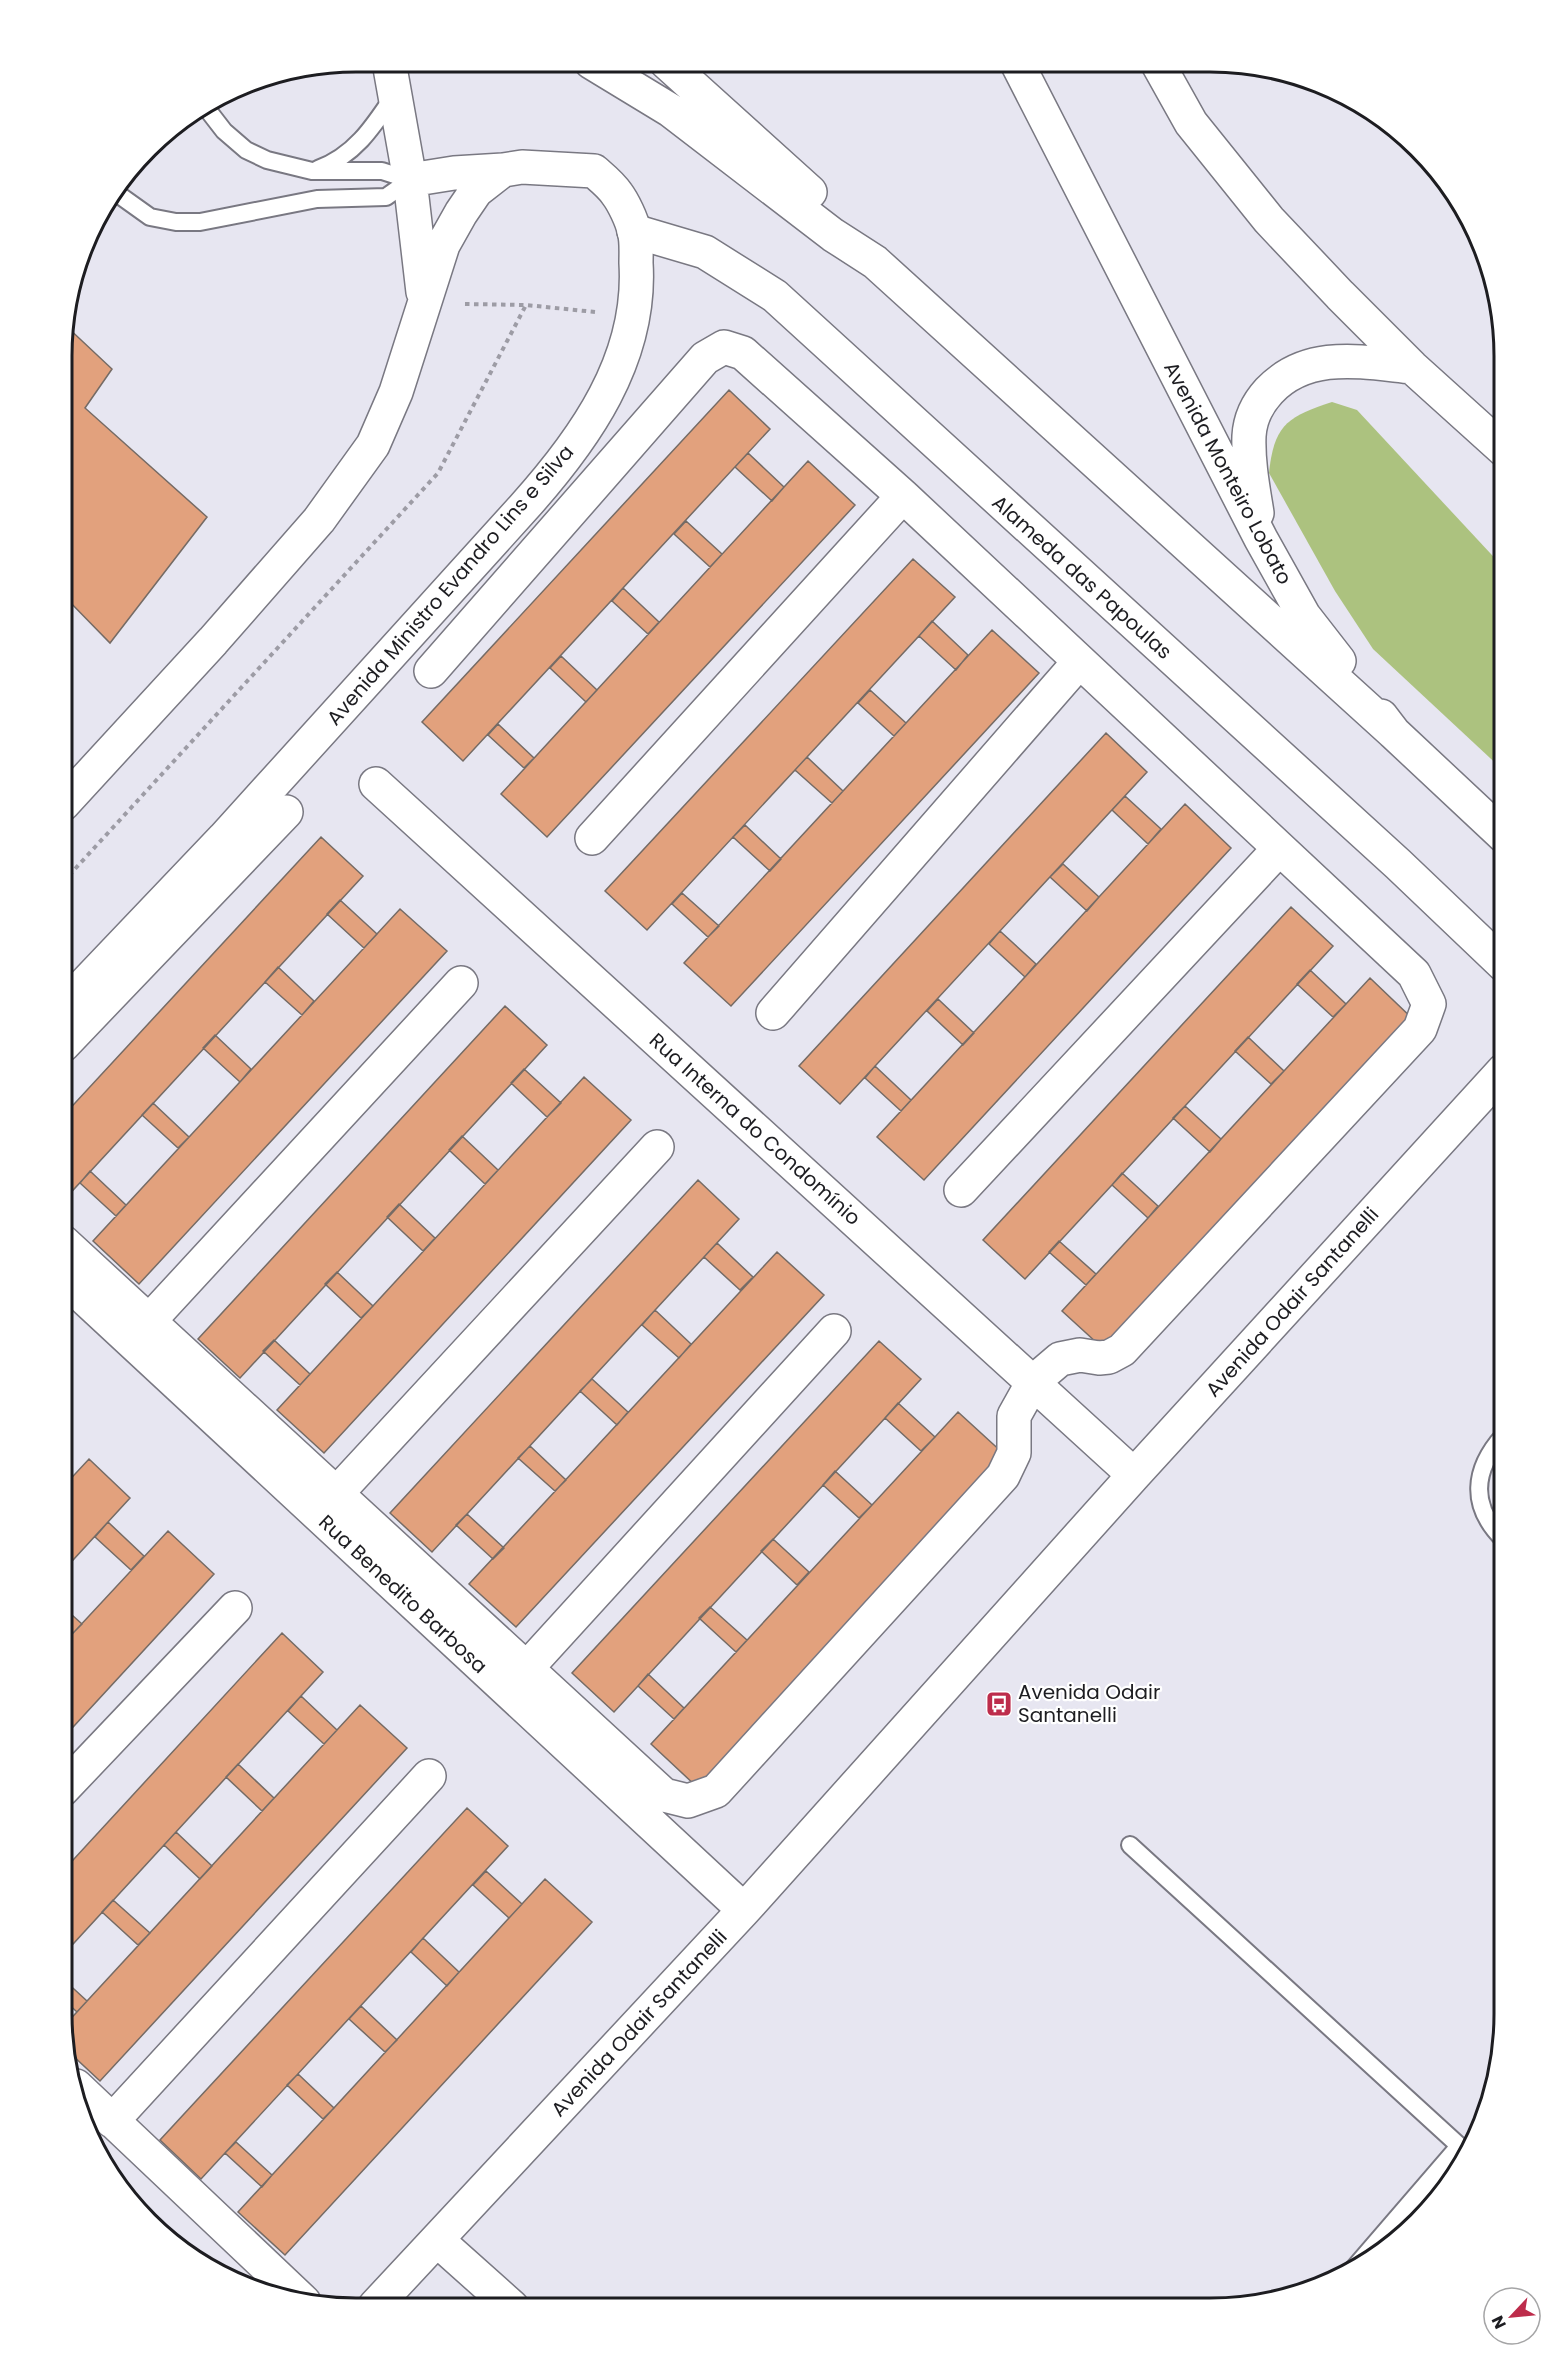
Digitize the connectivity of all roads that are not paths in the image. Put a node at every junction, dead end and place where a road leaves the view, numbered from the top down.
1 (607, 72) edge
2 (677, 72) edge
3 (1022, 72) edge
4 (1162, 72) edge
5 (1187, 72) edge
6 (389, 73) edge
7 (210, 113) edge
8 (1191, 123) junction
9 (503, 170) junction
10 (312, 171) junction
11 (410, 180) junction
12 (121, 196) edge
13 (634, 231) junction
14 (875, 262) junction
15 (424, 303) junction
16 (1412, 367) junction
17 (1494, 441) edge
18 (903, 495) junction
19 (1261, 539) junction
20 (1079, 662) junction
21 (430, 671) dead end
22 (1394, 732) junction
23 (376, 784) dead end
24 (72, 794) edge
25 (286, 812) dead end
26 (1494, 827) edge
27 (592, 838) dead end
28 (1279, 849) junction
29 (1494, 955) edge
30 (461, 983) dead end
31 (72, 998) edge
32 (773, 1013) dead end
33 (72, 1036) edge
34 (1494, 1081) edge
35 (657, 1147) dead end
36 (961, 1190) dead end
37 (72, 1250) edge
38 (72, 1286) edge
39 (149, 1321) junction
40 (834, 1330) dead end
41 (1033, 1382) junction
42 (1494, 1447) edge
43 (1134, 1475) junction
44 (336, 1494) junction
45 (1494, 1528) edge
46 (235, 1608) dead end
47 (526, 1669) junction
48 (429, 1776) dead end
49 (72, 1779) edge
50 (1130, 1845) dead end
51 (744, 1910) junction
52 (84, 2094) edge
53 (112, 2121) junction
54 (1460, 2148) edge
55 (1457, 2155) edge
56 (437, 2240) junction
57 (1375, 2245) edge
58 (292, 2290) edge
59 (383, 2298) edge
60 (502, 2298) edge

1 - 14 street
2 - 14 street
3 - 19 street, Avenida Monteiro Lobato
4 - 8 street
5 - 8 street
6 - 10 lane
6 - 11 street
7 - 10 lane
8 - 16 street
9 - 11 street, Avenida Ministro Evandro Lins e Silva
9 - 13 street, Avenida Ministro Evandro Lins e Silva
9 - 15 street
10 - 11 lane
11 - 12 lane
11 - 15 street
13 - 29 street, Alameda das Papoulas
13 - 31 street, Avenida Ministro Evandro Lins e Silva
14 - 22 street
15 - 24 street
16 - 17 street
16 - 19 street
18 - 20 street
18 - 21 street
18 - 27 street
19 - 22 street, Avenida Monteiro Lobato
20 - 28 street
20 - 32 street
22 - 26 street, Avenida Monteiro Lobato
23 - 41 street, Rua Interna do Condomínio
25 - 33 street
28 - 36 street
28 - 41 street
30 - 39 street
34 - 43 street, Avenida Odair Santanelli
35 - 44 street
37 - 39 street
38 - 51 street, Rua Benedito Barbosa
39 - 44 street
40 - 47 street
41 - 43 street, Rua Interna do Condomínio
41 - 47 street
42 - 45 lane
43 - 51 street, Avenida Odair Santanelli
44 - 47 street
46 - 49 street
48 - 53 street
50 - 54 lane
51 - 56 street, Avenida Odair Santanelli
52 - 53 street
53 - 58 street
55 - 57 lane
56 - 59 street, Avenida Odair Santanelli
56 - 60 street

